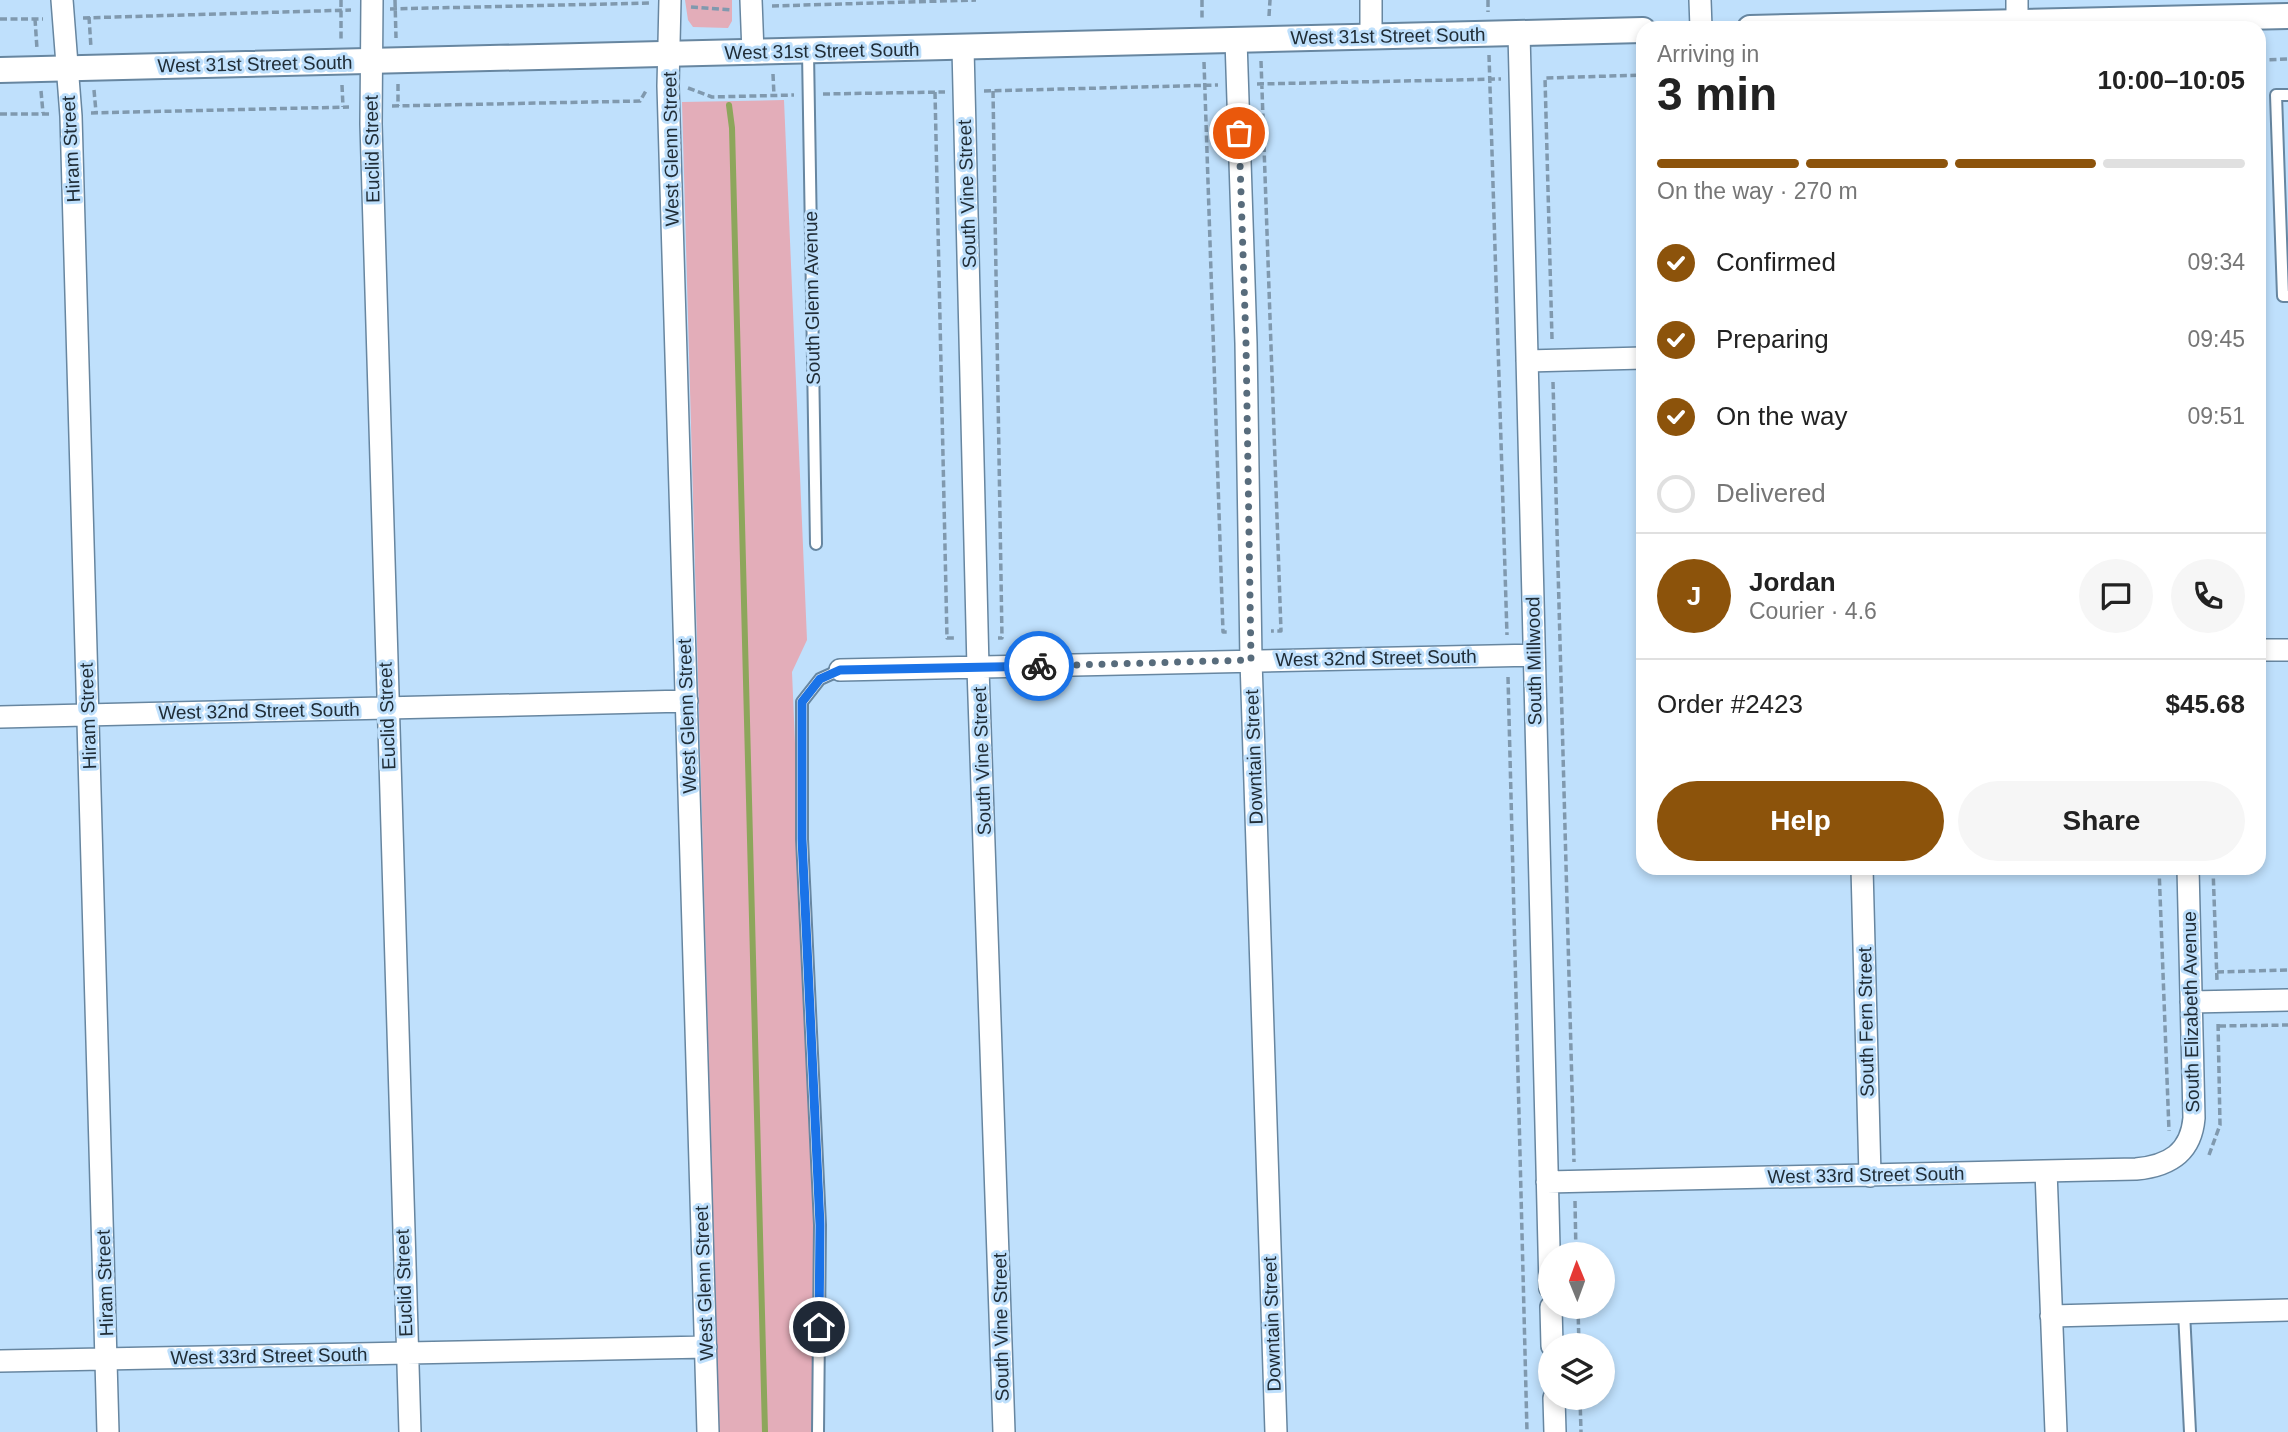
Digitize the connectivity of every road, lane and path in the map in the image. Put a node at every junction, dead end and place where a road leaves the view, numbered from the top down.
1 (976, 0) edge
2 (1371, 0) edge
3 (1488, 0) edge
4 (1700, 0) edge
5 (670, 2) edge
6 (372, 5) edge
7 (758, 5) edge
8 (62, 9) edge
9 (2017, 11) edge
10 (2288, 16) edge
11 (0, 19) edge
12 (1701, 21) edge
13 (1860, 21) edge
14 (2148, 21) edge
15 (2207, 21) edge
16 (1636, 30) edge
17 (1489, 33) junction
18 (1519, 33) junction
19 (1371, 36) junction
20 (1237, 40) junction
21 (963, 48) junction
22 (808, 52) junction
23 (762, 53) junction
24 (671, 55) junction
25 (2288, 59) edge
26 (2266, 60) edge
27 (372, 62) junction
28 (67, 69) junction
29 (0, 70) edge
30 (1636, 75) edge
31 (1520, 78) junction
32 (1545, 78) junction
33 (1490, 79) junction
34 (1237, 85) junction
35 (668, 86) junction
36 (964, 91) junction
37 (808, 95) junction
38 (2288, 95) edge
39 (774, 96) junction
40 (370, 106) junction
41 (0, 114) edge
42 (71, 116) junction
43 (2283, 155) edge
44 (2288, 296) edge
45 (1636, 358) edge
46 (1553, 360) junction
47 (1527, 361) junction
48 (816, 544) dead end
49 (2266, 650) edge
50 (2288, 650) edge
51 (1508, 655) junction
52 (1534, 655) junction
53 (1251, 660) junction
54 (978, 668) junction
55 (840, 670) joint
56 (687, 701) junction
57 (387, 708) junction
58 (88, 715) junction
59 (0, 717) edge
60 (1862, 875) edge
61 (2159, 875) edge
62 (2188, 875) edge
63 (2288, 970) edge
64 (2217, 972) dead end
65 (2288, 1000) edge
66 (2191, 1002) junction
67 (2288, 1025) edge
68 (2218, 1026) dead end
69 (2169, 1133) dead end
70 (2180, 1153) joint
71 (2046, 1171) junction
72 (1870, 1176) junction
73 (1574, 1181) junction
74 (1547, 1182) junction
75 (1549, 1242) edge
76 (1576, 1242) edge
77 (2288, 1310) edge
78 (2184, 1312) junction
79 (2052, 1316) junction
80 (706, 1347) junction
81 (406, 1353) junction
82 (107, 1359) junction
83 (0, 1361) edge
84 (1554, 1410) edge
85 (1580, 1410) edge
86 (108, 1432) edge
87 (410, 1432) edge
88 (708, 1432) edge
89 (818, 1432) edge
90 (1003, 1432) edge
91 (1276, 1432) edge
92 (1527, 1432) edge
93 (1555, 1432) edge
94 (1581, 1432) edge
95 (2056, 1432) edge
96 (2190, 1432) edge

1 - 7 path
2 - 19 street
3 - 17 path
4 - 12 street
5 - 6 path
5 - 7 path
5 - 24 street, West Glenn Street
6 - 8 path
6 - 27 street, Euclid Street
7 - 23 street
7 - 23 path
8 - 11 path
8 - 28 street, Hiram Street
9 - 13 street
9 - 14 street
10 - 15 street
16 - 18 street, West 31st Street South
17 - 18 street, West 31st Street South
17 - 19 street, West 31st Street South
17 - 33 path
18 - 31 street, South Millwood
19 - 20 street, West 31st Street South
20 - 21 street, West 31st Street South
20 - 34 street, Downtain Street
21 - 22 street, West 31st Street South
21 - 36 street, South Vine Street
22 - 23 street, West 31st Street South
22 - 37 lane, South Glenn Avenue
23 - 24 street, West 31st Street South
23 - 39 path
24 - 27 street, West 31st Street South
24 - 35 street, West Glenn Street
25 - 26 path
27 - 28 street, West 31st Street South
27 - 40 street, Euclid Street
28 - 29 street, West 31st Street South
28 - 42 street, Hiram Street
30 - 32 path
31 - 32 path
31 - 33 path
31 - 47 street, South Millwood
32 - 46 path
33 - 34 path
33 - 51 path
34 - 36 path
34 - 53 street, Downtain Street
35 - 39 path
35 - 40 path
35 - 56 street, West Glenn Street
36 - 37 path
36 - 54 street, South Vine Street
37 - 39 path
37 - 48 lane, South Glenn Avenue
38 - 43 lane
40 - 42 path
40 - 57 street, Euclid Street
41 - 42 path
42 - 58 street, Hiram Street
43 - 44 lane
45 - 46 street
46 - 47 street
46 - 73 path
47 - 52 street, South Millwood
49 - 50 street
51 - 52 street, West 32nd Street South
51 - 53 street, West 32nd Street South
51 - 92 path
52 - 74 street, South Millwood
53 - 54 street, West 32nd Street South
53 - 91 street, Downtain Street
54 - 55 street, West 32nd Street South
54 - 90 street, South Vine Street
55 - 89 lane
56 - 57 street, West 32nd Street South
56 - 80 street, West Glenn Street
57 - 58 street, West 32nd Street South
57 - 81 street, Euclid Street
58 - 59 street, West 32nd Street South
58 - 82 street, Hiram Street
60 - 72 street, South Fern Street
61 - 69 path
62 - 66 street, South Elizabeth Avenue
63 - 64 path
65 - 66 street
66 - 70 street, South Elizabeth Avenue
67 - 68 path
70 - 71 street, West 33rd Street South
71 - 72 street, West 33rd Street South
71 - 79 street
72 - 73 street, West 33rd Street South
73 - 74 street, West 33rd Street South
73 - 76 path
74 - 75 street, South Millwood
77 - 78 street
78 - 79 street
78 - 96 lane
79 - 95 street
80 - 81 street, West 33rd Street South
80 - 88 street, West Glenn Street
81 - 82 street, West 33rd Street South
81 - 87 street, Euclid Street
82 - 83 street, West 33rd Street South
82 - 86 street, Hiram Street
84 - 93 street
85 - 94 path

